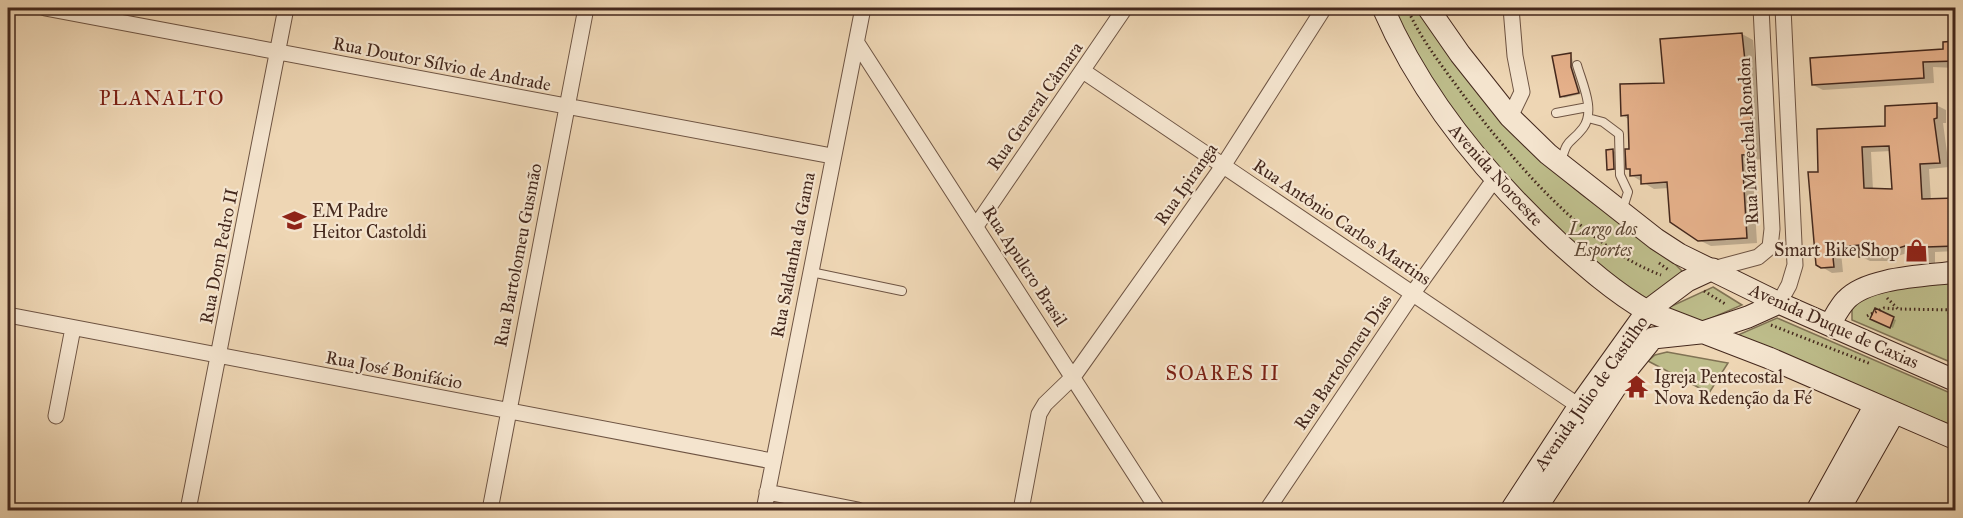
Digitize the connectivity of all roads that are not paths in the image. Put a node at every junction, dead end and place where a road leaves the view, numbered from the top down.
1 (45, 8) edge
2 (286, 8) edge
3 (586, 8) edge
4 (863, 8) edge
5 (1125, 8) edge
6 (1324, 8) edge
7 (1383, 8) edge
8 (1428, 8) edge
9 (1511, 8) edge
10 (1761, 8) edge
11 (1783, 8) edge
12 (857, 43) junction
13 (277, 53) junction
14 (1577, 64) dead end
15 (1083, 71) junction
16 (1588, 107) junction
17 (566, 108) junction
18 (1556, 114) dead end
19 (1510, 117) junction
20 (1588, 118) junction
21 (832, 156) junction
22 (1560, 164) junction
23 (1223, 166) junction
24 (1496, 177) junction
25 (1621, 212) junction
26 (976, 226) junction
27 (1713, 269) junction
28 (809, 272) junction
29 (1956, 272) edge
30 (902, 291) dead end
31 (1413, 293) junction
32 (1779, 303) junction
33 (1647, 311) junction
34 (8, 315) edge
35 (1830, 324) junction
36 (73, 327) junction
37 (1700, 333) junction
38 (219, 356) junction
39 (1073, 377) junction
40 (1956, 381) edge
41 (1579, 406) junction
42 (1884, 409) junction
43 (508, 412) junction
44 (56, 416) dead end
45 (1956, 439) edge
46 (772, 461) junction
47 (767, 492) junction
48 (188, 510) edge
49 (490, 510) edge
50 (764, 510) edge
51 (858, 510) edge
52 (1021, 510) edge
53 (1158, 510) edge
54 (1267, 510) edge
55 (1511, 510) edge
56 (1535, 510) edge
57 (1817, 510) edge
58 (1839, 510) edge

1 - 13 street, Rua Doutor Sílvio de Andrade
2 - 13 street, Rua Dom Pedro II
3 - 17 street, Rua Bartolomeu Gusmão
4 - 12 street, Rua Saldanha da Gama
5 - 15 street, Rua General Câmara
6 - 23 street, Rua Ipiranga
7 - 24 main road, Avenida Noroeste
8 - 19 main road
9 - 19 street
10 - 27 street, Rua Marechal Rondon
11 - 32 street
12 - 21 street, Rua Saldanha da Gama
12 - 26 street, Rua Apulcro Brasil
13 - 17 street, Rua Doutor Sílvio de Andrade
13 - 38 street, Rua Dom Pedro II
14 - 16 lane
15 - 23 street, Rua Antônio Carlos Martins
15 - 26 street, Rua General Câmara
16 - 18 lane
16 - 20 lane
17 - 21 street, Rua Doutor Sílvio de Andrade
17 - 43 street, Rua Bartolomeu Gusmão
19 - 22 main road
20 - 22 lane
20 - 25 lane
21 - 28 street, Rua Saldanha da Gama
22 - 25 main road
23 - 31 street, Rua Antônio Carlos Martins
23 - 39 street, Rua Ipiranga
24 - 31 street, Rua Bartolomeu Dias
24 - 33 main road, Avenida Noroeste
25 - 27 main road
26 - 39 street, Rua Apulcro Brasil
27 - 32 main road, Avenida Duque de Caxias
27 - 33 main road, Avenida Julio de Castilho
28 - 30 lane
28 - 46 street, Rua Saldanha da Gama
29 - 35 main road
31 - 41 street, Rua Antônio Carlos Martins
31 - 54 street, Rua Bartolomeu Dias
32 - 35 main road, Avenida Duque de Caxias
32 - 37 main road, Avenida Julio de Castilho
33 - 37 main road
33 - 41 main road, Avenida Julio de Castilho
34 - 36 street, Rua José Bonifácio
35 - 40 main road, Avenida Duque de Caxias
36 - 38 street, Rua José Bonifácio
36 - 44 street
37 - 42 main road
37 - 56 main road, Avenida Julio de Castilho
38 - 43 street, Rua José Bonifácio
38 - 48 street, Rua Dom Pedro II
39 - 52 street, Rua Ipiranga
39 - 53 street, Rua Apulcro Brasil
41 - 55 main road, Avenida Julio de Castilho
42 - 45 main road
42 - 57 main road
42 - 58 main road
43 - 46 street, Rua José Bonifácio
43 - 49 street, Rua Bartolomeu Gusmão
46 - 47 street, Rua Saldanha da Gama
47 - 50 street, Rua Saldanha da Gama
47 - 51 street

